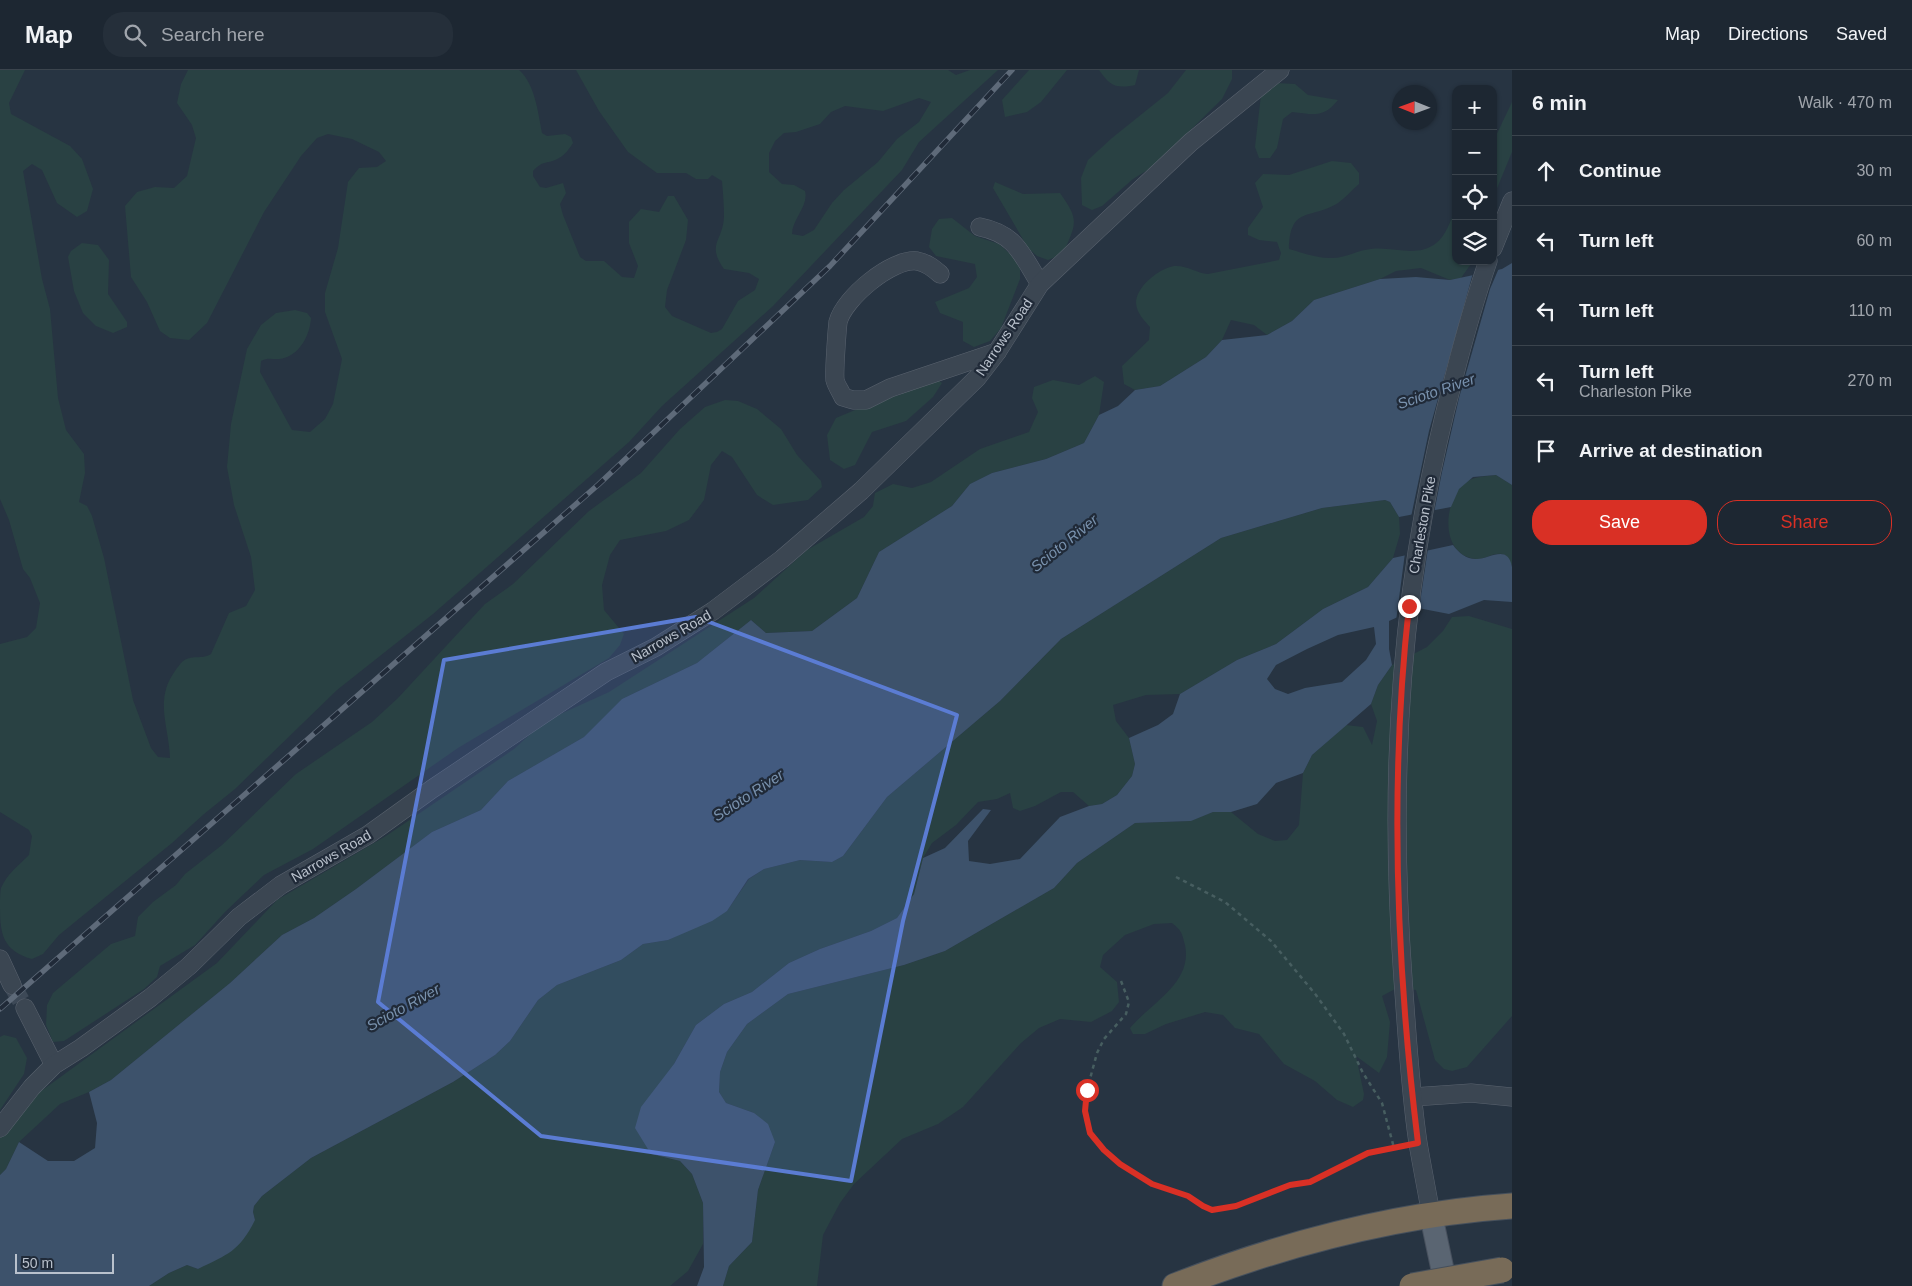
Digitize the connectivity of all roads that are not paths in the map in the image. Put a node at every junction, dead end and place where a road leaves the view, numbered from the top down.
1 (1280, 70) edge
2 (1511, 204) edge
3 (980, 227) dead end
4 (1497, 238) edge
5 (1487, 265) edge
6 (940, 274) dead end
7 (1040, 284) junction
8 (997, 352) junction
9 (0, 959) edge
10 (12, 985) tunnel mouth
11 (25, 1008) tunnel mouth
12 (54, 1065) junction
13 (1413, 1096) junction
14 (1512, 1097) edge
15 (0, 1128) edge
16 (1512, 1206) edge
17 (1431, 1215) junction
18 (1507, 1269) edge
19 (1175, 1286) edge
20 (1412, 1286) edge
21 (1446, 1286) edge

1 - 7 street, Narrows Road
2 - 4 street
3 - 7 street
5 - 13 street, Charleston Pike
6 - 8 street
7 - 8 street, Narrows Road
8 - 12 street, Narrows Road
9 - 10 street
11 - 12 street
12 - 15 street, Narrows Road
13 - 14 street
13 - 17 street, Charleston Pike
16 - 17 highway
17 - 19 highway
17 - 21 main road
18 - 20 highway, bridge

